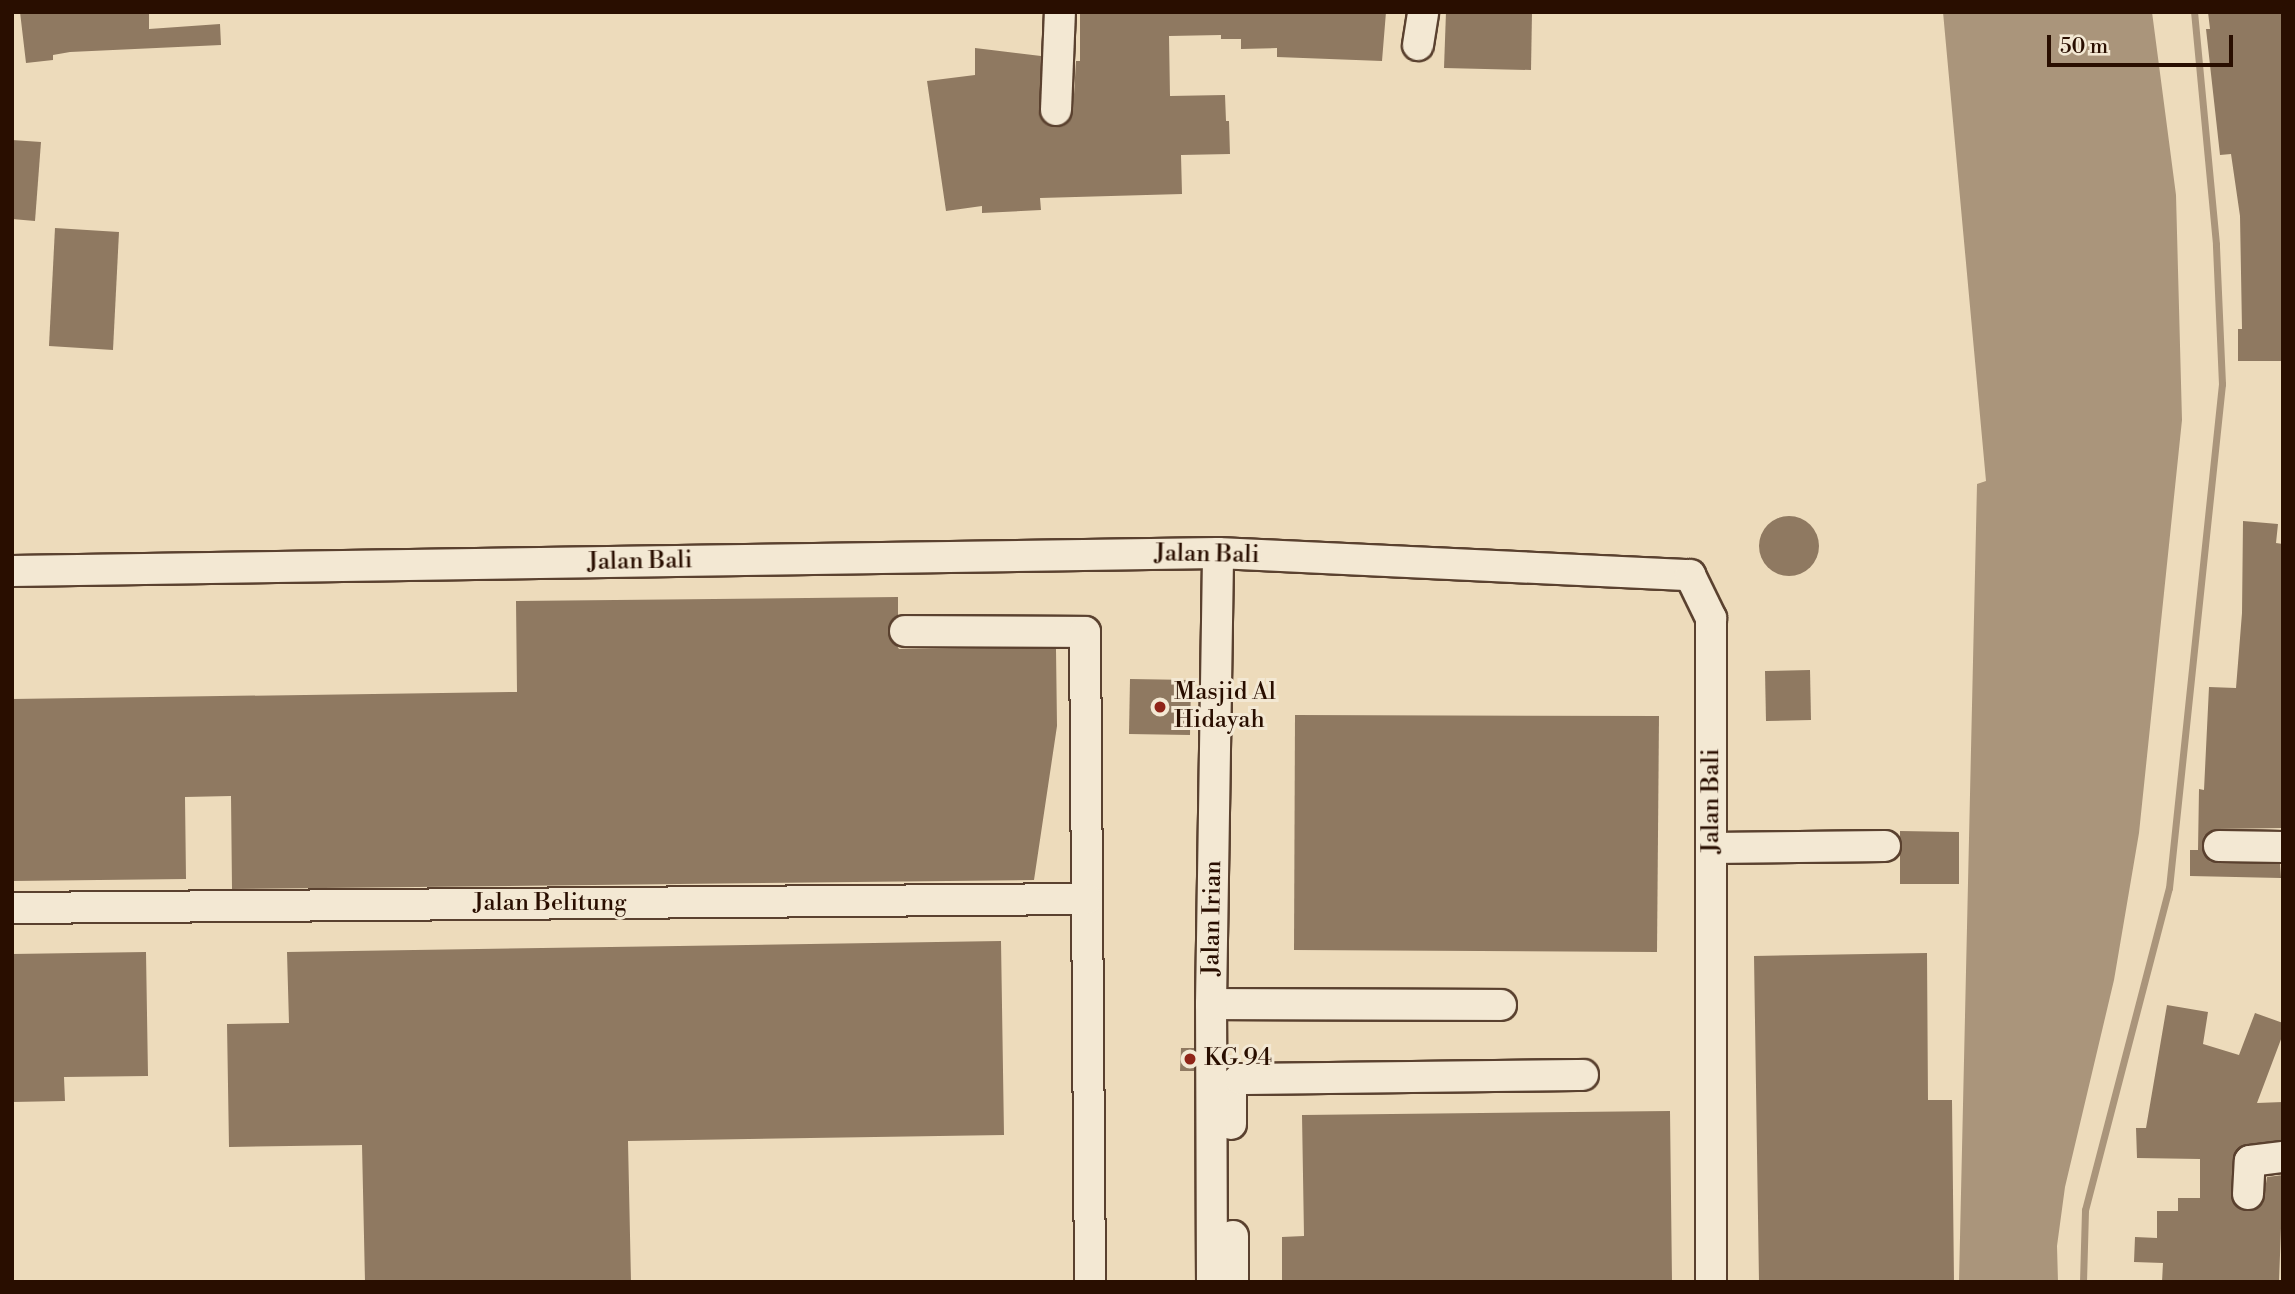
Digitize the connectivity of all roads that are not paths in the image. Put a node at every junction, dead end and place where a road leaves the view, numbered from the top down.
1 (1060, 12) edge
2 (1423, 12) edge
3 (1418, 45) dead end
4 (1056, 110) dead end
5 (1217, 553) junction
6 (12, 571) edge
7 (905, 631) dead end
8 (1885, 846) dead end
9 (2220, 846) dead end
10 (2283, 847) edge
11 (1712, 848) junction
12 (1087, 899) junction
13 (12, 908) edge
14 (1211, 1004) junction
15 (1501, 1005) dead end
16 (1583, 1075) dead end
17 (2283, 1157) edge
18 (2248, 1194) dead end
19 (1090, 1282) edge
20 (1212, 1282) edge
21 (1233, 1282) edge
22 (1711, 1282) edge

1 - 4 street
2 - 3 street
5 - 6 street, Jalan Bali
5 - 11 street, Jalan Bali
5 - 14 street, Jalan Irian
7 - 12 street
8 - 11 street
9 - 10 street
11 - 22 street, Jalan Bali
12 - 13 street, Jalan Belitung
12 - 19 street
14 - 15 street
14 - 20 street, Jalan Irian
16 - 21 street
17 - 18 street

